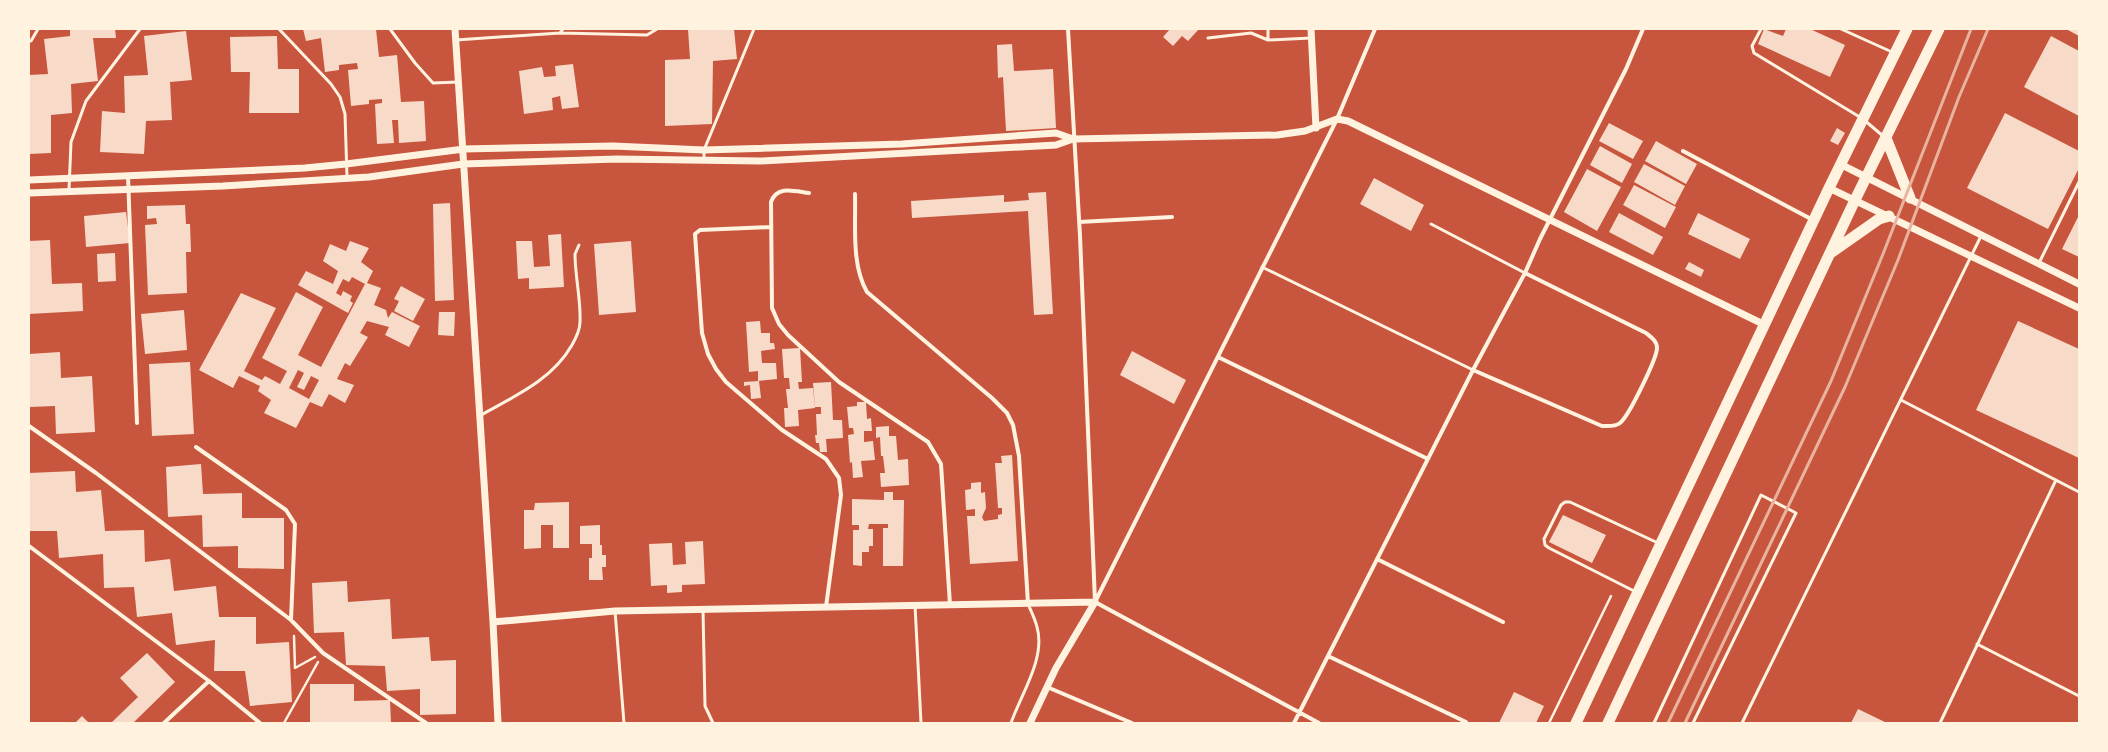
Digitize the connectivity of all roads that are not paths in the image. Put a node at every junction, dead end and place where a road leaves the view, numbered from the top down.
1 (38, 29) edge
2 (140, 29) edge
3 (279, 29) edge
4 (390, 29) edge
5 (455, 29) edge
6 (563, 29) edge
7 (657, 29) edge
8 (754, 29) edge
9 (1068, 29) edge
10 (1268, 29) edge
11 (1311, 29) edge
12 (1375, 29) edge
13 (1643, 29) edge
14 (1761, 29) edge
15 (1841, 29) edge
16 (1907, 29) edge
17 (1939, 29) edge
18 (560, 33) junction
19 (1208, 38) dead end
20 (1311, 38) junction
21 (456, 40) junction
22 (1268, 40) junction
23 (31, 41) dead end
24 (1895, 53) junction
25 (459, 82) junction
26 (1337, 119) junction
27 (1863, 119) junction
28 (1316, 128) junction
29 (1886, 138) junction
30 (1073, 139) junction
31 (464, 149) junction
32 (760, 149) junction
33 (704, 150) junction
34 (1683, 151) dead end
35 (704, 161) junction
36 (760, 161) junction
37 (346, 164) junction
38 (463, 164) junction
39 (1840, 164) junction
40 (128, 176) junction
41 (1866, 177) junction
42 (69, 178) junction
43 (347, 178) junction
44 (29, 180) edge
45 (2079, 182) edge
46 (1829, 188) junction
47 (128, 190) junction
48 (69, 192) junction
49 (29, 193) edge
50 (809, 193) dead end
51 (855, 194) dead end
52 (1910, 198) junction
53 (1855, 200) junction
54 (1889, 216) junction
55 (1172, 217) dead end
56 (1550, 219) junction
57 (1814, 220) junction
58 (1079, 222) junction
59 (1431, 224) dead end
60 (771, 227) junction
61 (1982, 234) junction
62 (579, 244) dead end
63 (1831, 253) junction
64 (1972, 255) junction
65 (2039, 263) junction
66 (1262, 268) junction
67 (1524, 273) junction
68 (2069, 278) junction
69 (2079, 280) edge
70 (2079, 284) edge
71 (2060, 298) junction
72 (2079, 308) edge
73 (2079, 313) edge
74 (1765, 325) junction
75 (1218, 357) junction
76 (1473, 370) junction
77 (1901, 400) junction
78 (479, 416) junction
79 (137, 423) dead end
80 (29, 426) edge
81 (196, 447) dead end
82 (1428, 459) junction
83 (2056, 480) junction
84 (2079, 492) edge
85 (1661, 544) junction
86 (29, 546) edge
87 (1377, 559) junction
88 (1638, 593) junction
89 (1095, 602) junction
90 (1028, 604) junction
91 (915, 605) junction
92 (950, 605) junction
93 (826, 607) junction
94 (703, 609) junction
95 (615, 611) junction
96 (293, 622) junction
97 (493, 622) junction
98 (1503, 622) dead end
99 (1977, 644) junction
100 (1328, 656) junction
101 (209, 681) junction
102 (1047, 688) junction
103 (2079, 696) edge
104 (1299, 713) junction
105 (1466, 722) edge
106 (164, 723) edge
107 (260, 723) edge
108 (426, 723) edge
109 (498, 723) edge
110 (624, 723) edge
111 (712, 723) edge
112 (921, 723) edge
113 (1011, 723) edge
114 (1030, 723) edge
115 (1132, 723) edge
116 (1294, 723) edge
117 (1319, 723) edge
118 (1576, 723) edge
119 (1608, 723) edge
120 (1654, 723) edge
121 (1693, 723) edge
122 (1742, 723) edge
123 (1940, 723) edge

1 - 23 lane
2 - 42 lane
3 - 37 lane
4 - 25 lane
5 - 21 street
6 - 18 lane
7 - 18 lane
8 - 33 lane
9 - 30 street
10 - 22 lane
11 - 20 street
12 - 26 street
13 - 56 street
14 - 27 lane
15 - 24 lane
16 - 24 highway
17 - 29 highway
18 - 21 lane
19 - 22 lane
20 - 22 lane
20 - 28 street
21 - 25 street
24 - 27 highway
25 - 31 street
26 - 28 street
26 - 56 street
26 - 66 street
27 - 29 lane
27 - 39 highway
28 - 30 street
29 - 41 highway
29 - 52 highway
30 - 32 street
30 - 36 street
30 - 58 street
31 - 33 street
31 - 37 street
31 - 38 street
32 - 33 street
32 - 36 street
33 - 35 lane
34 - 57 street
35 - 36 street
35 - 38 street
37 - 40 street
37 - 43 lane
38 - 43 street
38 - 78 street
39 - 41 street
39 - 46 highway
40 - 42 street
40 - 47 street
41 - 52 street
41 - 53 highway
42 - 44 street
42 - 48 lane
43 - 47 street
45 - 65 lane
46 - 53 street
46 - 57 highway
47 - 48 street
47 - 79 street
48 - 49 street
50 - 60 street
51 - 90 street
52 - 61 street
53 - 54 street
53 - 63 highway
54 - 63 highway
54 - 64 street
55 - 58 street
56 - 67 street
56 - 74 street
57 - 74 highway
58 - 89 street
59 - 67 lane
60 - 92 street
60 - 93 street
61 - 64 lane
61 - 65 street
62 - 78 lane
63 - 119 highway
64 - 71 street
64 - 77 lane
65 - 68 street
66 - 75 street
66 - 76 lane
67 - 76 street
67 - 76 street
68 - 69 street
68 - 70 street
71 - 72 street
71 - 73 street
74 - 85 highway
75 - 82 street
75 - 89 street
76 - 82 street
77 - 83 lane
77 - 122 lane
78 - 97 street
80 - 96 street
81 - 96 street
82 - 87 street
83 - 84 lane
83 - 99 lane
85 - 88 highway
85 - 88 lane
86 - 101 street
87 - 98 street
87 - 100 street
88 - 118 highway
89 - 90 street
89 - 102 street
89 - 104 street
90 - 92 street
90 - 113 lane
91 - 92 street
91 - 93 street
91 - 112 lane
93 - 94 street
94 - 95 street
94 - 111 lane
95 - 97 street
95 - 110 lane
96 - 108 street
97 - 109 street
99 - 103 lane
99 - 123 lane
100 - 104 street
100 - 105 street
101 - 106 street
101 - 107 street
102 - 114 street
102 - 115 street
104 - 116 street
104 - 117 street
120 - 121 lane

